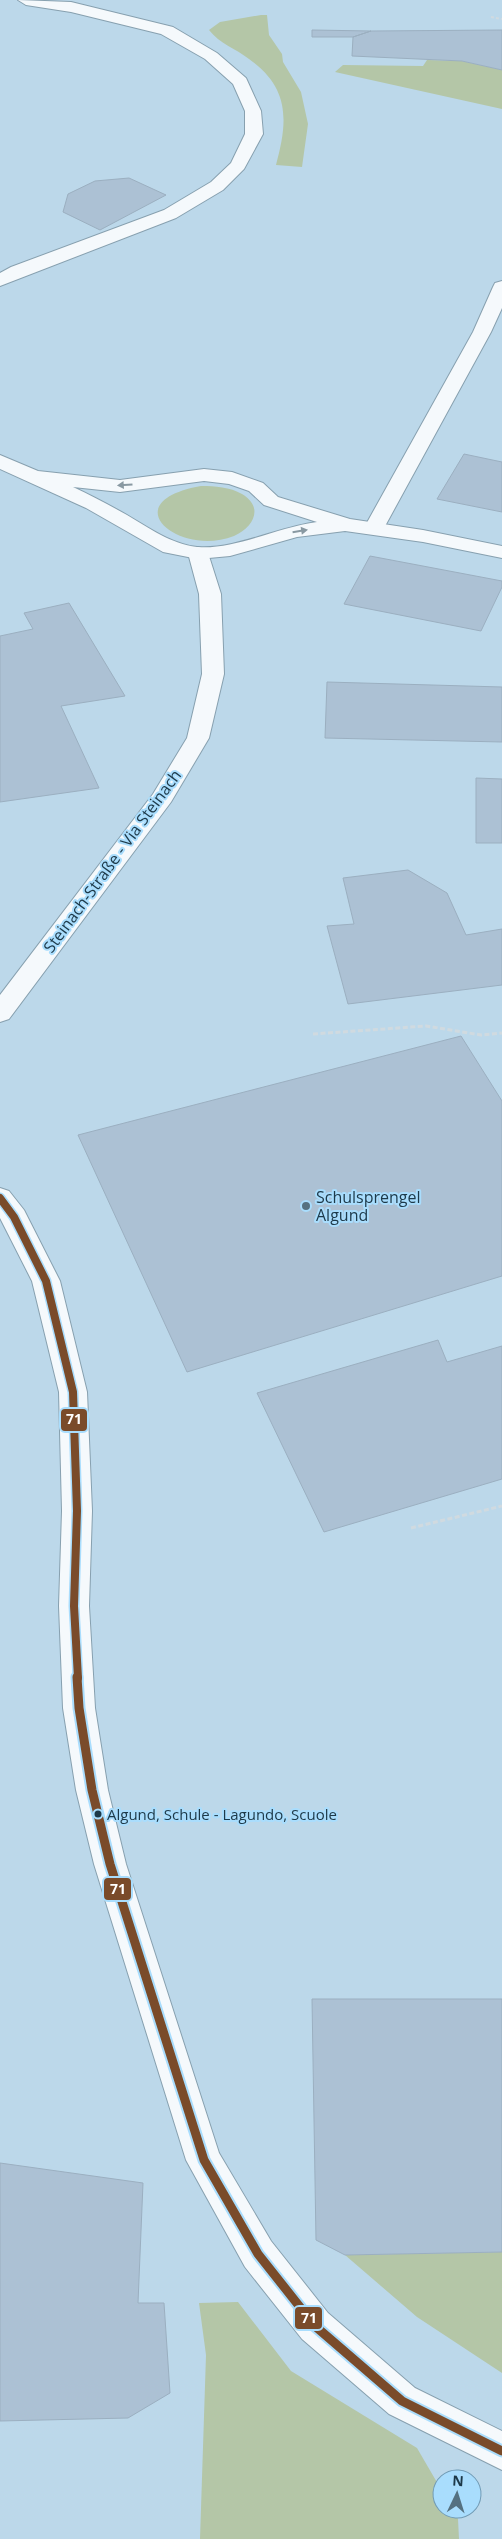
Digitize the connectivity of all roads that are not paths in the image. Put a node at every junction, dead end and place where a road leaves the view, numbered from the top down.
1 (26, 0) edge
2 (0, 280) edge
3 (502, 287) edge
4 (0, 460) edge
5 (37, 477) junction
6 (173, 480) junction
7 (271, 501) junction
8 (347, 525) junction
9 (374, 528) junction
10 (146, 534) junction
11 (254, 541) junction
12 (198, 552) junction
13 (502, 552) edge
14 (0, 1013) edge
15 (0, 1198) edge
16 (502, 2451) edge

1 - 2 street
3 - 9 street
4 - 5 street
6 -> 5 street
5 - 10 street
6 - 7 street
6 - 10 street
7 - 8 street
7 - 11 street
8 - 9 street
11 -> 8 street
9 - 13 street
10 - 12 street
11 - 12 street
12 - 14 street, Steinach-Straße - Via Steinach
15 - 16 street

